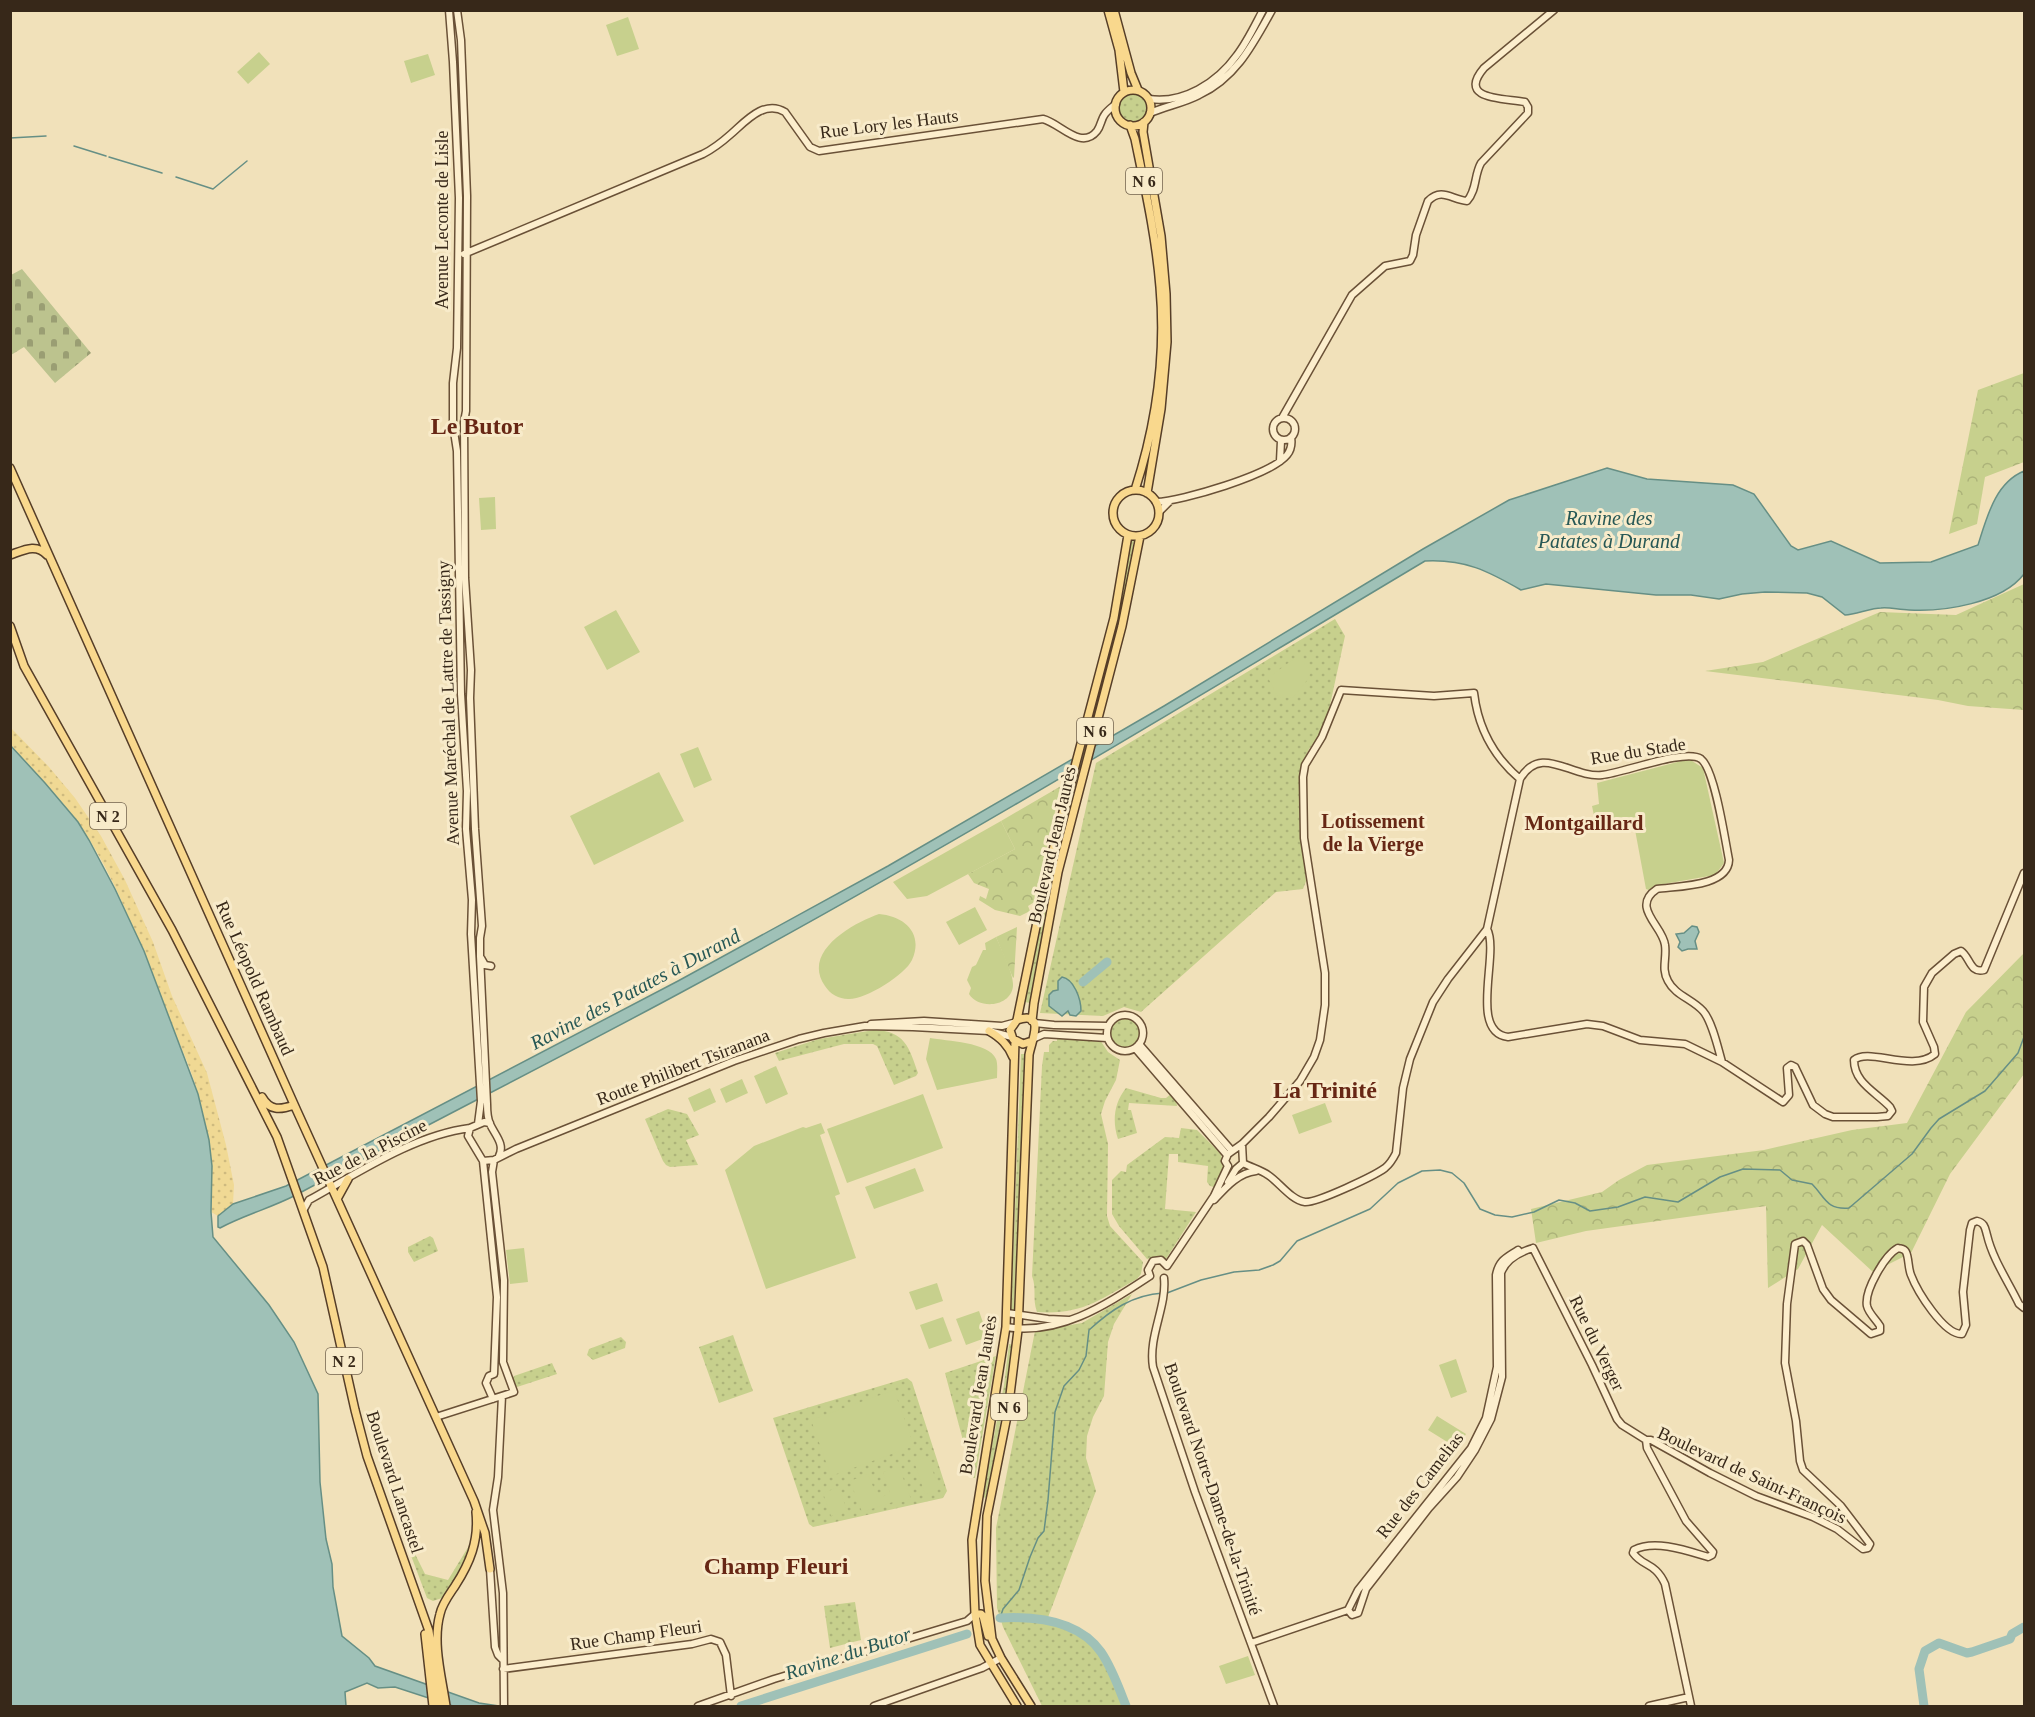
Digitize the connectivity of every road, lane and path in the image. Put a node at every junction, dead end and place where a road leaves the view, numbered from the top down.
1 (449, 10) edge
2 (457, 10) edge
3 (1108, 10) edge
4 (1114, 10) edge
5 (1263, 10) edge
6 (1272, 10) edge
7 (1554, 10) edge
8 (1138, 90) junction
9 (1124, 92) junction
10 (1149, 99) junction
11 (1116, 104) junction
12 (1108, 111) junction
13 (1116, 113) junction
14 (1150, 113) junction
15 (1144, 122) junction
16 (1130, 125) junction
17 (1157, 237) junction
18 (466, 250) junction
19 (458, 257) junction
20 (1158, 408) junction
21 (1285, 419) junction
22 (464, 422) joint
23 (453, 429) joint
24 (1291, 437) junction
25 (1281, 441) junction
26 (1280, 461) junction
27 (11, 469) edge
28 (1135, 490) junction
29 (1147, 493) junction
30 (1172, 500) junction
31 (1156, 502) junction
32 (1159, 512) junction
33 (1128, 535) junction
34 (1140, 536) junction
35 (10, 555) edge
36 (52, 562) junction
37 (10, 626) edge
38 (1520, 779) junction
39 (2025, 873) edge
40 (1487, 929) junction
41 (480, 956) junction
42 (491, 966) dead end
43 (478, 975) junction
44 (1015, 1021) junction
45 (1033, 1022) junction
46 (866, 1026) junction
47 (1108, 1026) junction
48 (989, 1031) junction
49 (1107, 1038) junction
50 (1013, 1039) junction
51 (1033, 1040) junction
52 (1137, 1046) junction
53 (1015, 1062) junction
54 (1722, 1062) junction
55 (251, 1083) junction
56 (484, 1099) junction
57 (294, 1105) junction
58 (490, 1123) junction
59 (478, 1124) junction
60 (470, 1128) junction
61 (456, 1131) junction
62 (468, 1136) junction
63 (1242, 1144) junction
64 (501, 1145) junction
65 (516, 1149) junction
66 (1231, 1152) junction
67 (1242, 1155) junction
68 (497, 1158) junction
69 (483, 1161) junction
70 (1228, 1166) junction
71 (1239, 1166) junction
72 (1257, 1170) junction
73 (348, 1179) junction
74 (332, 1188) junction
75 (1214, 1196) junction
76 (337, 1199) junction
77 (1206, 1208) junction
78 (304, 1209) junction
79 (1533, 1248) joint
80 (1167, 1266) junction
81 (1150, 1276) junction
82 (1164, 1278) junction
83 (2025, 1308) edge
84 (1007, 1313) junction
85 (1019, 1314) junction
86 (1075, 1320) junction
87 (1006, 1328) junction
88 (1018, 1330) junction
89 (488, 1389) junction
90 (502, 1396) junction
91 (493, 1399) junction
92 (481, 1401) junction
93 (436, 1417) junction
94 (1646, 1440) junction
95 (474, 1501) junction
96 (490, 1569) joint
97 (1356, 1605) junction
98 (1348, 1610) junction
99 (975, 1614) junction
100 (992, 1639) junction
101 (1251, 1643) junction
102 (1001, 1658) junction
103 (503, 1660) junction
104 (434, 1662) junction
105 (991, 1663) junction
106 (514, 1666) junction
107 (503, 1669) junction
108 (730, 1682) junction
109 (739, 1693) junction
110 (731, 1696) junction
111 (1689, 1698) junction
112 (432, 1707) edge
113 (440, 1707) edge
114 (446, 1707) edge
115 (504, 1707) edge
116 (698, 1707) edge
117 (874, 1707) edge
118 (1017, 1707) edge
119 (1030, 1707) edge
120 (1274, 1707) edge
121 (1649, 1707) edge
122 (1691, 1707) edge

1 - 19 street, Avenue Leconte de Lisle
2 - 18 street, Avenue Leconte de Lisle
3 - 9 main road
4 - 8 main road
5 - 10 street
6 - 14 street
7 - 21 street
8 - 9 main road
8 - 10 main road
9 - 11 main road
10 - 14 main road
11 - 12 street, Rue Lory les Hauts
11 - 13 main road
12 - 13 street
12 - 18 street, Rue Lory les Hauts
13 - 16 main road
14 - 15 main road
15 - 16 main road
15 - 17 main road, N 6
16 - 17 main road, N 6
17 - 20 main road, N 6
18 - 19 street, Rue Lory les Hauts
18 - 22 street, Avenue Leconte de Lisle
19 - 23 street, Avenue Leconte de Lisle
20 - 28 main road, N 6
20 - 29 main road, N 6
21 - 24 street
21 - 25 street
22 - 41 street, Avenue Maréchal de Lattre de Tassigny
23 - 43 street, Avenue Maréchal de Lattre de Tassigny
24 - 25 street
24 - 26 street
25 - 26 street
26 - 30 street
27 - 36 main road, Rue Léopold Rambaud
28 - 29 main road
28 - 33 main road
29 - 31 main road
30 - 31 street
30 - 32 street
31 - 32 main road
32 - 34 main road, N 6
33 - 34 main road
33 - 44 main road, Boulevard Jean Jaurès / N 6
34 - 45 main road, Boulevard Jean Jaurès / N 6
35 - 36 main road
36 - 57 main road, Rue Léopold Rambaud
37 - 55 main road, N 2
38 - 40 street
38 - 54 street, Rue du Stade
38 - 63 street
39 - 54 street
40 - 54 street
40 - 72 street
41 - 42 street
41 - 43 street
43 - 56 street
44 - 45 main road
44 - 46 street, Route Philibert Tsiranana
44 - 50 main road, Boulevard Jean Jaurès / N 6
45 - 47 street
45 - 51 main road, Boulevard Jean Jaurès / N 6
46 - 48 street, Route Philibert Tsiranana
46 - 65 street, Route Philibert Tsiranana
47 - 49 street
47 - 52 street
48 - 50 street, Route Philibert Tsiranana
48 - 53 main road
49 - 51 street
49 - 52 street
50 - 51 main road
50 - 53 main road, Boulevard Jean Jaurès / N 6
51 - 85 main road, Boulevard Jean Jaurès / N 6
52 - 66 street
53 - 84 main road, Boulevard Jean Jaurès / N 6
55 - 57 main road
55 - 78 main road, Boulevard Lancastel / N 2
56 - 58 street
56 - 59 street
57 - 74 main road, Rue Léopold Rambaud
58 - 59 street
58 - 64 street
59 - 60 street
60 - 61 street, Rue de la Piscine
60 - 62 street
61 - 62 street, Rue de la Piscine
61 - 73 street, Rue de la Piscine
62 - 69 street
63 - 66 street
63 - 67 street
64 - 65 street
64 - 68 street
65 - 68 street, Route Philibert Tsiranana
66 - 67 street
66 - 70 street
67 - 71 street
68 - 69 street
68 - 90 street
69 - 89 street
70 - 71 street
70 - 75 street
71 - 72 street
71 - 75 street
72 - 77 street
73 - 74 street, Rue de la Piscine
73 - 76 main road
74 - 76 main road, Rue Léopold Rambaud
74 - 78 street, Rue de la Piscine
75 - 77 street
76 - 93 main road, Rue Léopold Rambaud
77 - 80 street
78 - 104 main road, Boulevard Lancastel / N 2
79 - 94 street, Rue du Verger
79 - 97 street, Rue des Camelias
80 - 81 street
80 - 82 street
81 - 82 street
81 - 86 street
82 - 101 street, Boulevard Notre-Dame-de-la-Trinité
83 - 94 street, Boulevard de Saint-François
84 - 85 street
84 - 87 main road, Boulevard Jean Jaurès / N 6
85 - 86 street
85 - 88 main road, Boulevard Jean Jaurès / N 6
86 - 88 street
87 - 88 street
87 - 99 main road, Boulevard Jean Jaurès / N 6
88 - 100 main road, Boulevard Jean Jaurès / N 6
89 - 91 street
89 - 92 street
90 - 91 street
90 - 103 street
91 - 92 street
92 - 93 street
93 - 95 main road, Rue Léopold Rambaud
94 - 111 street, Boulevard de Saint-François
95 - 96 main road
95 - 104 main road
96 - 103 street
97 - 98 street
97 - 98 street
98 - 101 street
99 - 100 main road
99 - 105 main road, Boulevard Jean Jaurès / N 6
99 - 109 street
100 - 102 main road, Boulevard Jean Jaurès / N 6
101 - 120 street, Boulevard Notre-Dame-de-la-Trinité
102 - 105 street
102 - 119 main road, Boulevard Jean Jaurès / N 6
103 - 106 street
103 - 107 street
104 - 112 main road
104 - 113 main road
104 - 114 main road
105 - 117 street
105 - 118 main road, Boulevard Jean Jaurès / N 6
106 - 107 street, Rue Champ Fleuri
106 - 108 street, Rue Champ Fleuri
107 - 115 street
108 - 109 street, Rue Champ Fleuri
108 - 110 street, Rue Champ Fleuri
109 - 110 street
110 - 116 street
111 - 121 street
111 - 122 street, Boulevard de Saint-François

